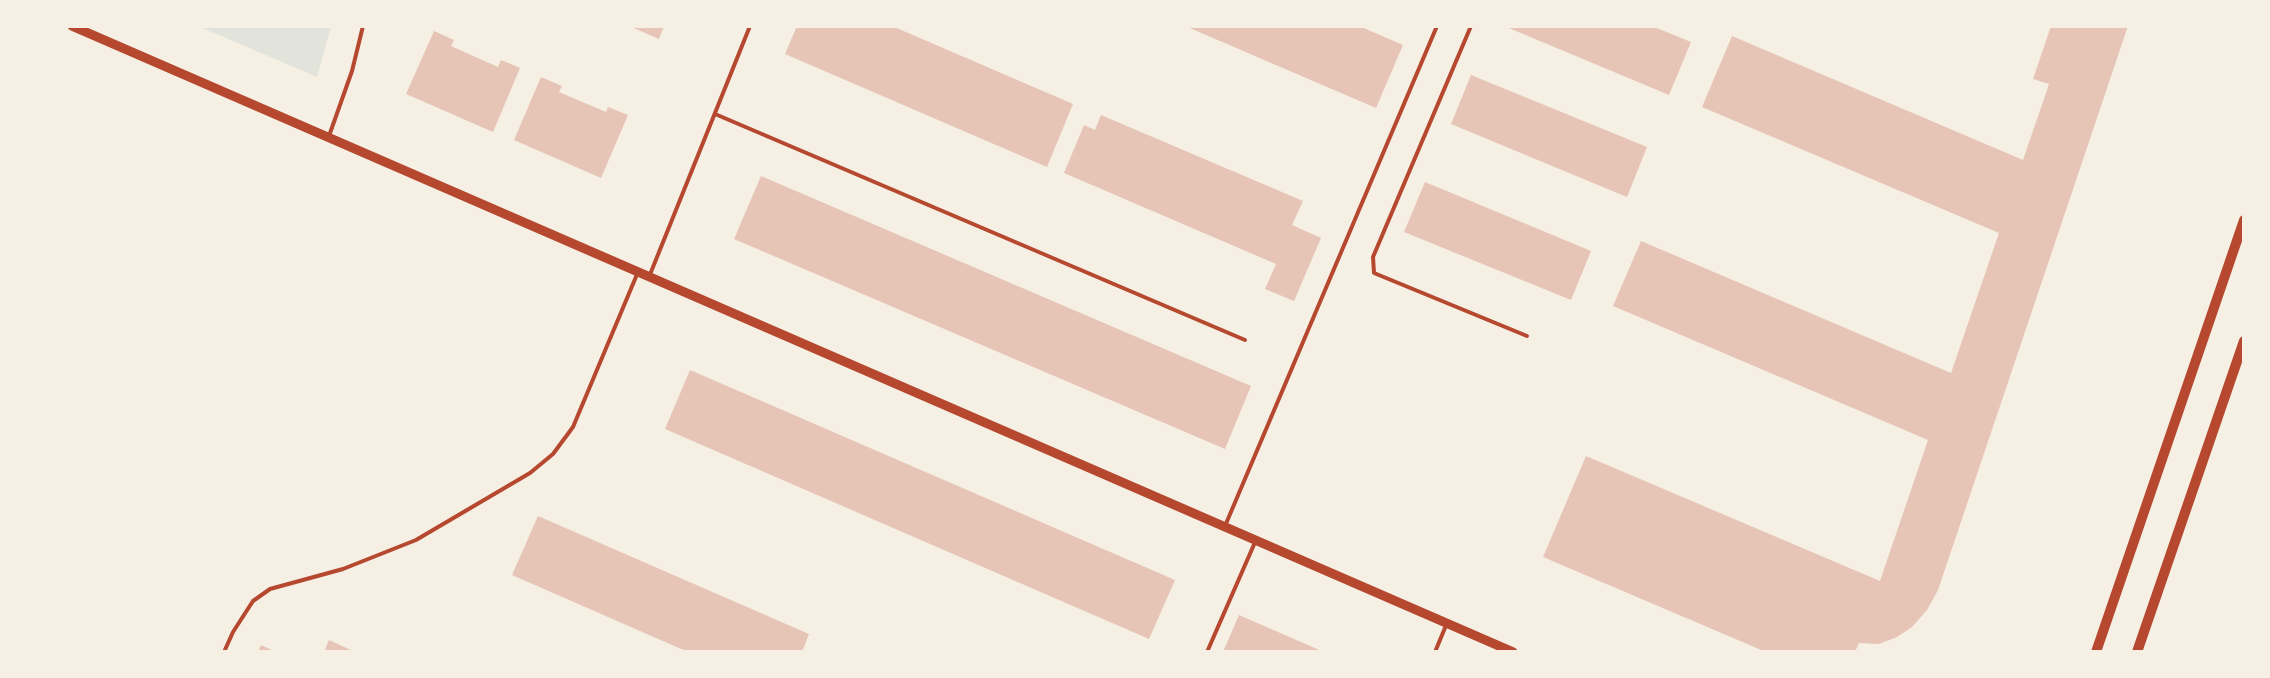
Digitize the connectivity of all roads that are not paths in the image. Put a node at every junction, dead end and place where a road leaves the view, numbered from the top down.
1 (72, 26) edge
2 (363, 26) edge
3 (750, 26) edge
4 (1437, 26) edge
5 (1471, 26) edge
6 (715, 114) junction
7 (328, 138) junction
8 (2244, 220) edge
9 (638, 272) junction
10 (649, 277) junction
11 (1527, 336) dead end
12 (1245, 340) dead end
13 (2244, 341) edge
14 (1224, 527) junction
15 (1256, 540) junction
16 (1448, 623) junction
17 (224, 652) edge
18 (1207, 652) edge
19 (1436, 652) edge
20 (1513, 652) edge
21 (2096, 652) edge
22 (2137, 652) edge

1 - 7 street
2 - 7 lane
3 - 6 lane
4 - 14 lane
5 - 11 lane
6 - 10 lane
6 - 12 lane
7 - 9 street
8 - 21 main road
9 - 10 street
9 - 17 lane
10 - 14 street
13 - 22 main road
14 - 15 street
15 - 16 street
15 - 18 lane
16 - 19 lane
16 - 20 street

